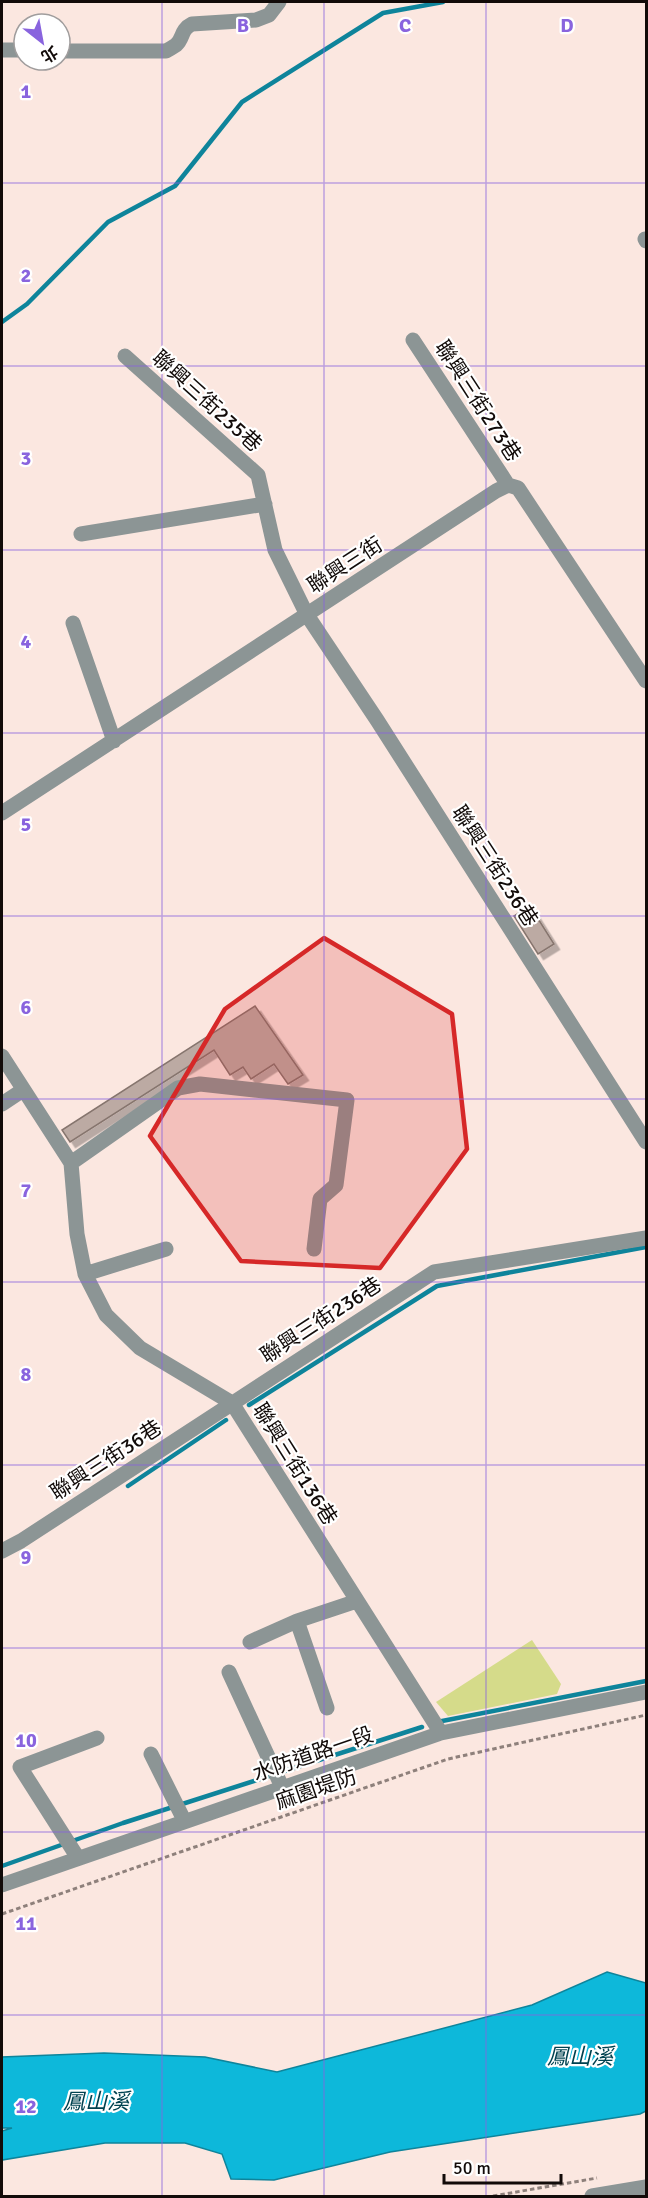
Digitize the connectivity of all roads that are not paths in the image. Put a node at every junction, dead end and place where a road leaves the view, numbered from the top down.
1 (279, 2) edge
2 (72, 51) edge
3 (413, 340) dead end
4 (125, 356) dead end
5 (508, 485) junction
6 (265, 504) junction
7 (81, 534) dead end
8 (307, 615) junction
9 (73, 623) dead end
10 (646, 681) edge
11 (114, 741) junction
12 (2, 813) edge
13 (2, 1056) edge
14 (23, 1090) junction
15 (2, 1104) edge
16 (646, 1142) edge
17 (70, 1163) junction
18 (646, 1238) edge
19 (166, 1249) dead end
20 (314, 1249) dead end
21 (85, 1274) junction
22 (232, 1403) junction
23 (2, 1551) edge
24 (357, 1601) junction
25 (297, 1621) junction
26 (250, 1642) dead end
27 (229, 1672) dead end
28 (646, 1692) edge
29 (327, 1708) dead end
30 (441, 1732) junction
31 (97, 1738) dead end
32 (152, 1754) dead end
33 (278, 1779) junction
34 (179, 1811) junction
35 (71, 1848) junction
36 (2, 1885) edge
37 (646, 2187) edge
38 (592, 2196) edge

1 - 2 street
3 - 5 street, 聯興三街273巷
4 - 6 street, 聯興三街235巷
5 - 8 street, 聯興三街
5 - 10 street
6 - 7 street
6 - 8 street, 聯興三街235巷
8 - 11 street, 聯興三街
8 - 16 street, 聯興三街236巷
9 - 11 street
11 - 12 street, 聯興三街
13 - 14 street, 聯興三街136巷
14 - 15 street
14 - 17 street, 聯興三街136巷
17 - 20 street
17 - 21 street, 聯興三街136巷
18 - 22 street, 聯興三街236巷
19 - 21 street
21 - 22 street, 聯興三街136巷
22 - 23 street, 聯興三街36巷
22 - 24 street, 聯興三街136巷
24 - 25 street
24 - 30 street, 聯興三街136巷
25 - 26 street
25 - 29 street
27 - 33 street
28 - 30 street, 水防道路一段
30 - 33 street, 水防道路一段
31 - 35 street
32 - 34 street
33 - 34 street, 水防道路一段
34 - 35 street, 水防道路一段
35 - 36 street, 水防道路一段
37 - 38 street

